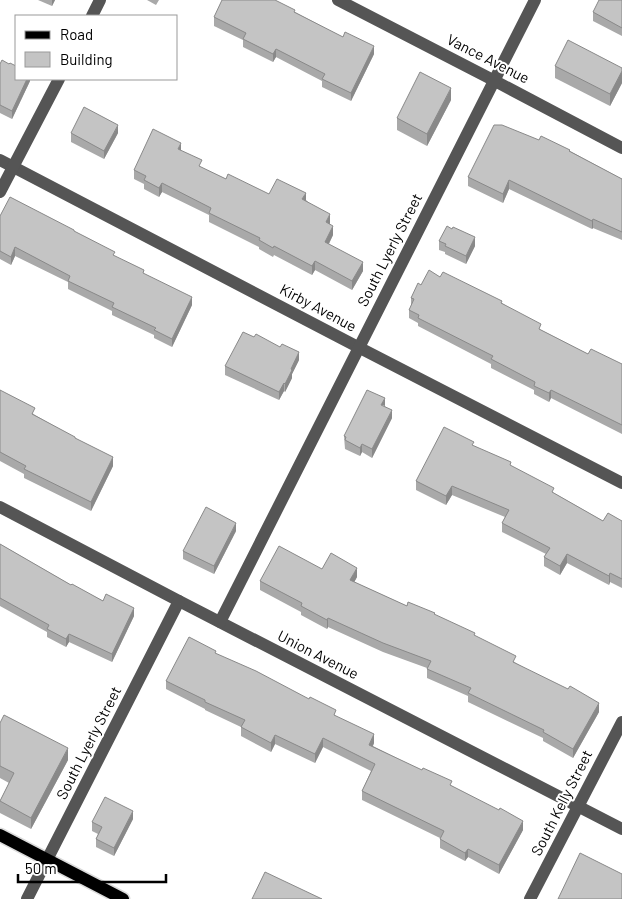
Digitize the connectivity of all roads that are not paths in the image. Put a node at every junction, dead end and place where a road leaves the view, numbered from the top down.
1 (100, 0) edge
2 (338, 0) edge
3 (535, 0) edge
4 (92, 15) edge
5 (58, 80) edge
6 (495, 81) junction
7 (622, 148) edge
8 (0, 160) edge
9 (13, 166) junction
10 (0, 192) edge
11 (358, 348) junction
12 (622, 483) edge
13 (0, 508) edge
14 (179, 601) junction
15 (220, 622) junction
16 (622, 722) edge
17 (578, 807) junction
18 (622, 829) edge
19 (0, 835) edge
20 (47, 859) junction
21 (27, 899) edge
22 (123, 899) edge
23 (530, 899) edge

1 - 4 street
2 - 6 street, Vance Avenue
3 - 6 street, South Lyerly Street
5 - 9 street
6 - 7 street, Vance Avenue
6 - 11 street, South Lyerly Street
8 - 9 street, Kirby Avenue
9 - 10 street
9 - 11 street, Kirby Avenue
11 - 12 street, Kirby Avenue
11 - 15 street, South Lyerly Street
13 - 14 street, Union Avenue
14 - 15 street, Union Avenue
14 - 20 street, South Lyerly Street
15 - 17 street, Union Avenue
16 - 17 street, South Kelly Street
17 - 18 street, Union Avenue
17 - 23 street, South Kelly Street
19 - 20 main road
20 - 21 street, South Lyerly Street
20 - 22 main road

